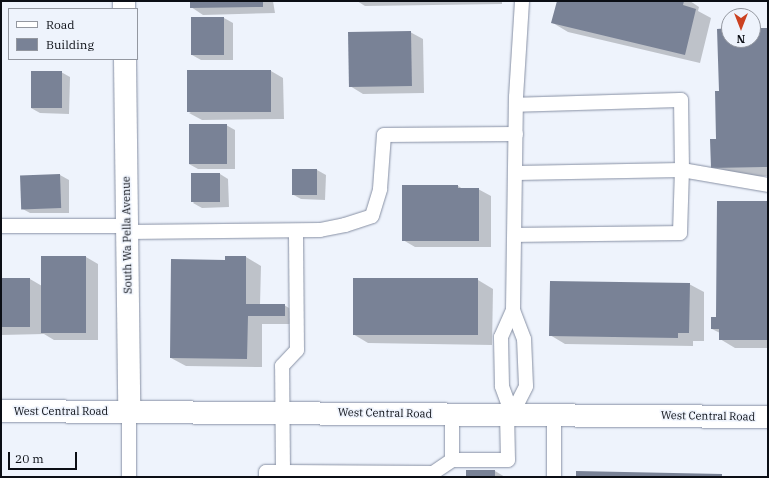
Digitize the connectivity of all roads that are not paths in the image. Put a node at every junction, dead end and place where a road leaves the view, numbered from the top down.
1 (522, 1) edge
2 (125, 60) edge
3 (516, 105) junction
4 (516, 134) junction
5 (682, 170) junction
6 (516, 173) junction
7 (768, 186) edge
8 (1, 226) edge
9 (127, 229) junction
10 (296, 231) junction
11 (516, 235) junction
12 (513, 310) junction
13 (1, 411) edge
14 (129, 411) junction
15 (283, 412) junction
16 (452, 414) junction
17 (510, 414) junction
18 (554, 415) junction
19 (768, 417) edge
20 (452, 460) junction
21 (283, 472) junction
22 (266, 475) edge
23 (329, 475) edge
24 (129, 477) edge
25 (554, 477) edge

1 - 3 lane
2 - 9 main road, South Wa Pella Avenue
3 - 4 lane
3 - 5 lane
4 - 6 lane
4 - 10 lane
5 - 6 lane
5 - 7 lane
5 - 11 lane
6 - 11 lane
8 - 9 lane
9 - 10 lane
9 - 14 main road, South Wa Pella Avenue
10 - 15 lane
11 - 12 lane
12 - 17 lane
12 - 17 lane
13 - 14 main road, West Central Road
14 - 15 main road, West Central Road
14 - 24 lane
15 - 16 main road, West Central Road
15 - 21 lane
16 - 17 main road, West Central Road
16 - 20 lane
17 - 18 main road, West Central Road
17 - 20 lane
18 - 19 main road, West Central Road
18 - 25 lane
20 - 23 lane
21 - 22 lane
21 - 23 lane

